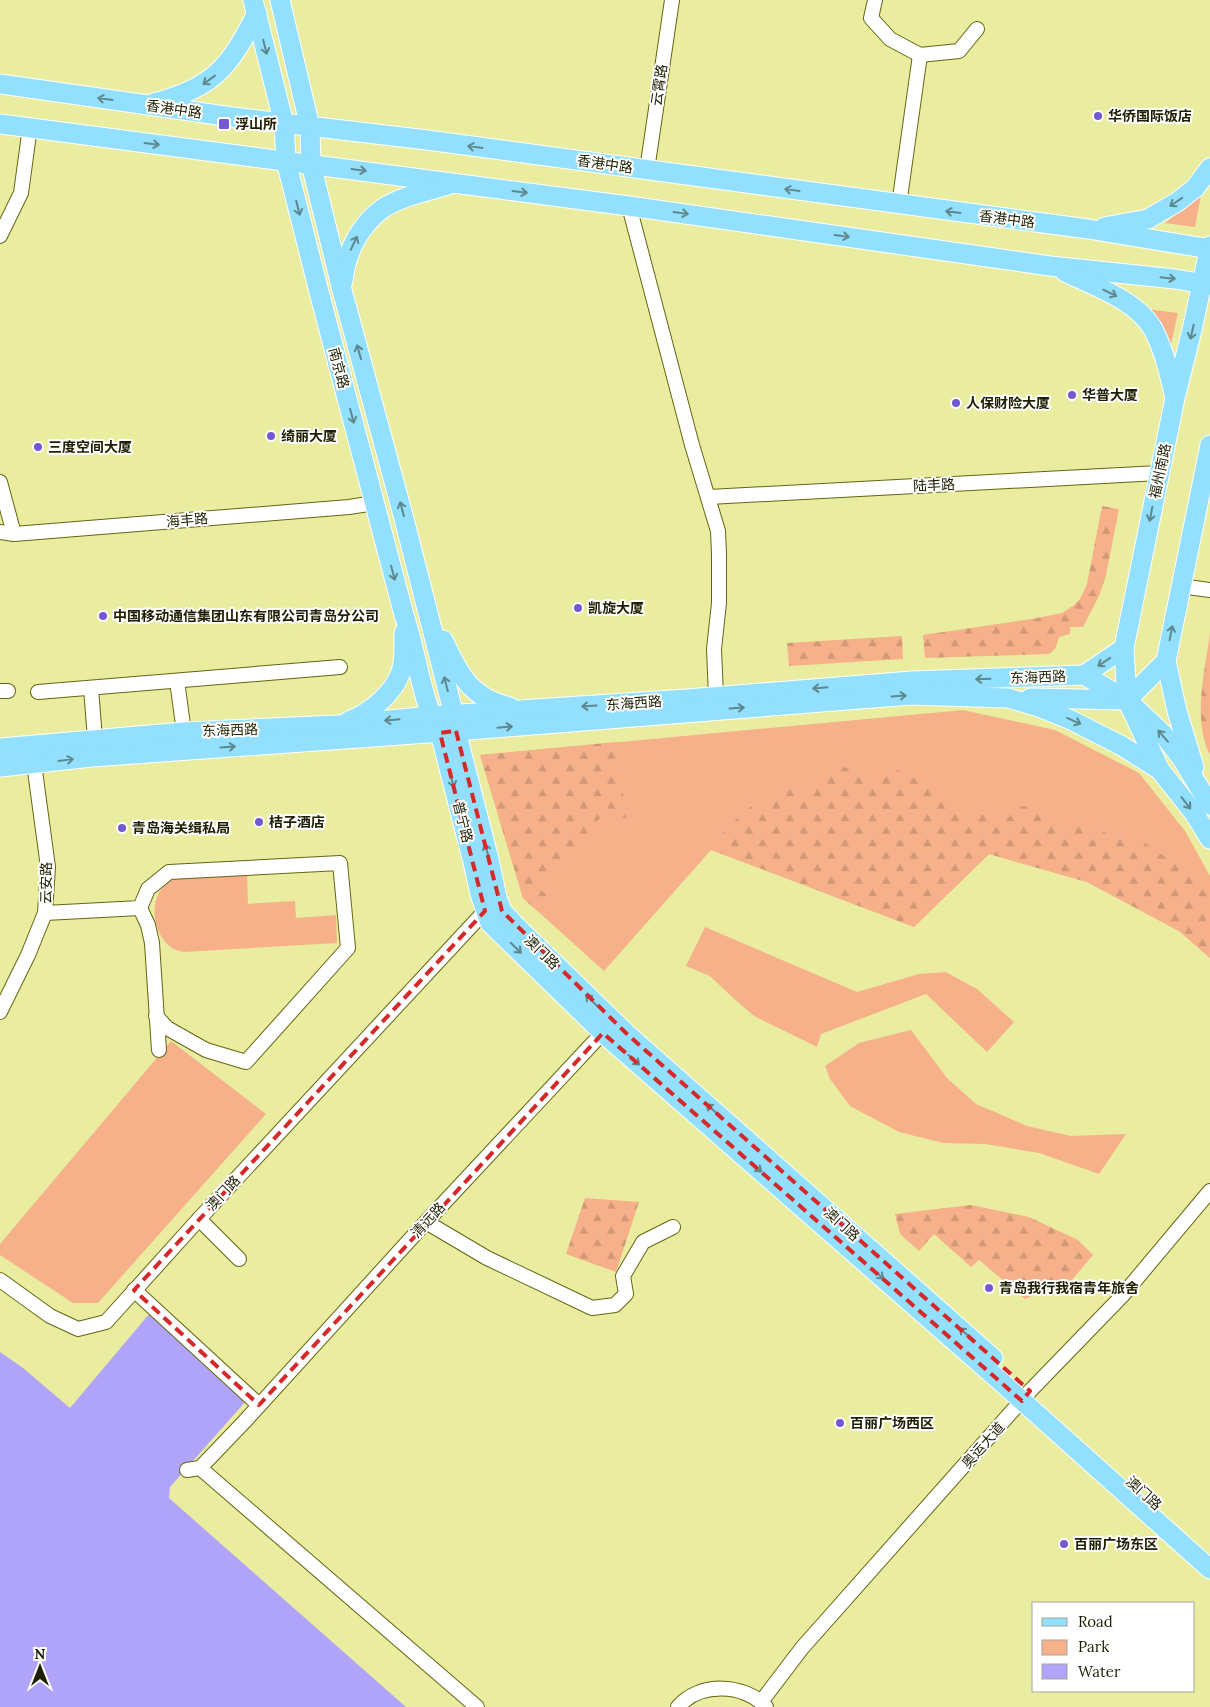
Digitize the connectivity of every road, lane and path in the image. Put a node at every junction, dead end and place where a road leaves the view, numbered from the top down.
1 (280, 0) edge
2 (672, 0) edge
3 (874, 0) edge
4 (255, 6) edge
5 (977, 29) dead end
6 (920, 55) junction
7 (0, 84) edge
8 (144, 105) junction
9 (0, 124) edge
10 (284, 124) junction
11 (30, 127) junction
12 (310, 127) junction
13 (286, 161) junction
14 (311, 164) junction
15 (1210, 168) edge
16 (647, 170) junction
17 (453, 183) junction
18 (899, 205) junction
19 (629, 206) junction
20 (1088, 230) junction
21 (0, 236) edge
22 (1210, 248) edge
23 (1050, 266) junction
24 (1206, 284) edge
25 (342, 290) junction
26 (1175, 398) junction
27 (1210, 445) edge
28 (1159, 473) junction
29 (0, 482) edge
30 (709, 497) junction
31 (374, 503) junction
32 (7, 533) edge
33 (1180, 586) junction
34 (1210, 590) edge
35 (427, 609) junction
36 (404, 615) junction
37 (1124, 648) junction
38 (1166, 661) junction
39 (340, 667) dead end
40 (1084, 676) junction
41 (177, 681) junction
42 (91, 688) junction
43 (38, 692) dead end
44 (716, 696) junction
45 (1008, 698) junction
46 (1127, 700) junction
47 (524, 710) junction
48 (445, 724) junction
49 (337, 725) junction
50 (184, 732) junction
51 (95, 740) junction
52 (31, 745) junction
53 (0, 748) edge
54 (34, 764) junction
55 (0, 767) edge
56 (1160, 770) junction
57 (1207, 800) edge
58 (1210, 838) edge
59 (491, 905) junction
60 (140, 908) junction
61 (45, 913) junction
62 (0, 1012) edge
63 (156, 1016) junction
64 (608, 1027) junction
65 (159, 1050) dead end
66 (1210, 1191) edge
67 (200, 1219) junction
68 (426, 1222) junction
69 (672, 1227) dead end
70 (239, 1259) dead end
71 (0, 1280) edge
72 (134, 1290) junction
73 (1026, 1396) junction
74 (259, 1405) junction
75 (1210, 1552) edge
76 (1210, 1569) edge
77 (764, 1705) edge
78 (477, 1707) edge
79 (678, 1707) edge

1 - 12 main road, 南京路
2 - 16 street, 云霄路
3 - 6 street
4 -> 8 main road
4 -> 10 main road, 南京路
5 - 6 street
6 - 18 street
8 -> 7 main road, 香港中路
8 - 10 main road, 香港中路
9 - 11 main road
10 - 12 main road, 香港中路
10 - 13 main road, 南京路
11 -> 13 main road
11 - 21 street
12 - 14 main road, 南京路
16 -> 12 main road, 香港中路
13 - 14 main road
13 -> 31 main road, 南京路
14 -> 17 main road
14 - 25 main road, 南京路
15 -> 20 main road
18 -> 16 main road, 香港中路
17 -> 19 main road
25 -> 17 main road
20 -> 18 main road, 香港中路
19 -> 23 main road
19 - 30 street
20 - 22 main road, 香港中路
22 - 24 main road, 福州南路
23 -> 24 main road
23 -> 26 main road
24 -> 26 main road, 福州南路
35 -> 25 main road, 南京路
26 - 28 main road, 福州南路
27 - 33 main road
28 - 30 street, 陆丰路
28 -> 37 main road, 福州南路
29 - 32 street
30 - 44 street
31 - 32 street, 海丰路
31 -> 36 main road, 南京路
33 - 34 street
38 -> 33 main road
35 - 47 main road
48 -> 35 main road, 南京路
36 - 48 main road, 南京路
36 - 49 main road
37 -> 40 main road
37 - 46 main road, 福州南路
38 - 46 main road
38 - 57 main road
39 - 41 street
40 -> 44 main road, 东海西路
40 - 46 main road, 东海西路
41 - 42 street
41 - 50 street
42 - 43 street
42 - 51 street
44 -> 47 main road, 东海西路
45 - 46 main road
48 -> 45 main road, 东海西路
45 -> 56 main road, 东海西路
46 - 56 main road
57 -> 46 main road, 东海西路
47 - 48 main road, 东海西路
48 -> 49 main road, 东海西路
54 -> 48 main road, 东海西路
48 - 59 main road, 普宁路
49 - 50 main road, 东海西路
50 - 51 main road, 东海西路
51 - 52 main road, 东海西路
52 - 53 main road, 东海西路
52 - 54 street, 云安路
54 - 55 main road, 东海西路
54 - 61 street, 云安路
56 -> 58 main road, 东海西路
59 - 64 main road, 澳门路
59 - 67 street, 澳门路
60 - 61 street
60 - 63 street
60 - 63 street
61 - 62 street, 云安路
63 - 65 street
64 - 68 street, 清远路
64 - 73 main road, 澳门路
66 - 73 street, 奥运大道
67 - 70 street
67 - 72 street, 澳门路
68 - 69 street
68 - 74 street, 清远路
71 - 72 street, 澳门路
72 - 74 street
73 - 75 main road, 澳门路
73 - 76 main road, 澳门路
73 - 77 street, 奥运大道
74 - 78 street, 清远路
77 - 79 street

